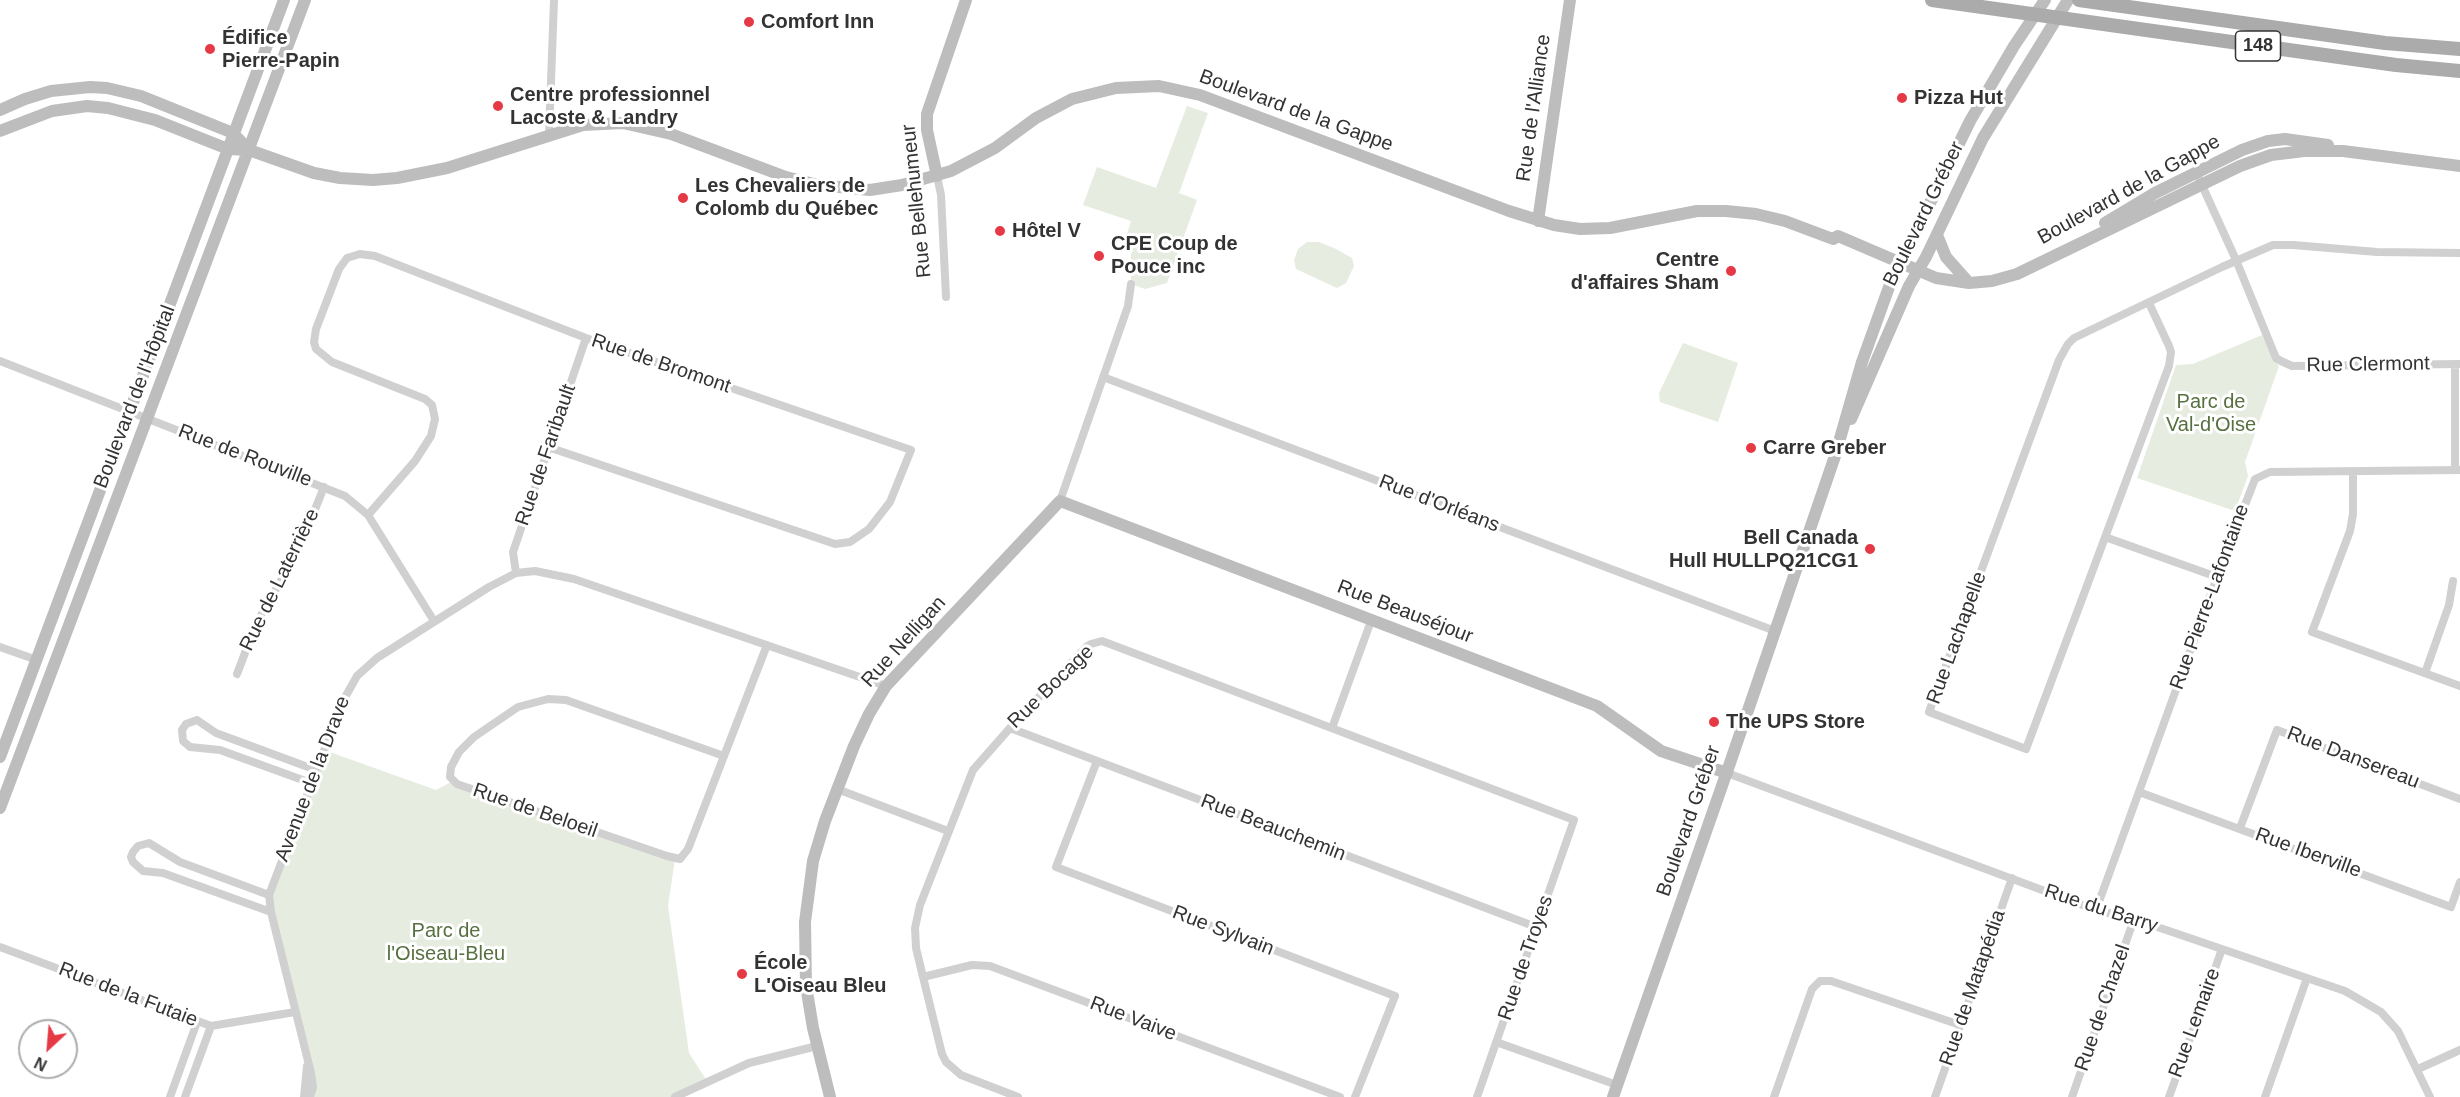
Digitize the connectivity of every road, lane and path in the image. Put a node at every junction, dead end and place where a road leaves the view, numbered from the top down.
1 (285, 0) edge
2 (305, 0) edge
3 (554, 0) edge
4 (966, 0) edge
5 (1569, 0) edge
6 (1932, 0) edge
7 (2045, 0) edge
8 (2068, 0) edge
9 (2079, 0) edge
10 (2154, 0) edge
11 (2166, 12) junction
12 (2035, 14) junction
13 (2057, 18) junction
14 (2460, 49) edge
15 (2460, 71) edge
16 (51, 91) junction
17 (0, 110) edge
18 (52, 111) junction
19 (0, 131) edge
20 (233, 133) junction
21 (549, 135) junction
22 (228, 149) junction
23 (249, 150) junction
24 (2359, 153) junction
25 (2460, 166) edge
26 (2196, 172) junction
27 (938, 176) junction
28 (2201, 184) junction
29 (1538, 220) junction
30 (1936, 235) junction
31 (2460, 253) edge
32 (2236, 260) junction
33 (1901, 262) junction
34 (1918, 270) junction
35 (2024, 271) junction
36 (1969, 283) junction
37 (1131, 284) dead end
38 (946, 297) dead end
39 (2149, 303) junction
40 (586, 338) junction
41 (0, 361) edge
42 (2457, 364) edge
43 (1103, 378) junction
44 (131, 411) junction
45 (148, 418) junction
46 (548, 447) junction
47 (1834, 456) junction
48 (2458, 470) edge
49 (2353, 472) junction
50 (324, 487) junction
51 (1060, 501) junction
52 (368, 515) junction
53 (2105, 537) junction
54 (516, 573) junction
55 (2217, 577) junction
56 (2453, 581) dead end
57 (434, 621) junction
58 (1371, 621) junction
59 (1775, 631) junction
60 (767, 645) junction
61 (0, 647) edge
62 (37, 660) junction
63 (2425, 673) junction
64 (237, 674) dead end
65 (2460, 686) edge
66 (886, 687) junction
67 (1010, 728) junction
68 (1332, 728) junction
69 (724, 756) junction
70 (0, 757) edge
71 (1097, 761) junction
72 (316, 770) junction
73 (1727, 773) junction
74 (311, 783) junction
75 (837, 789) junction
76 (2139, 792) junction
77 (2460, 799) edge
78 (0, 808) edge
79 (1574, 820) joint
80 (2240, 828) junction
81 (948, 831) junction
82 (2012, 878) junction
83 (2460, 882) edge
84 (270, 894) junction
85 (2096, 910) junction
86 (271, 912) junction
87 (2134, 919) junction
88 (1536, 927) junction
89 (0, 947) edge
90 (2222, 949) junction
91 (922, 977) junction
92 (2307, 978) junction
93 (295, 1012) junction
94 (197, 1022) junction
95 (1960, 1025) junction
96 (211, 1026) junction
97 (1496, 1042) junction
98 (817, 1046) junction
99 (2460, 1050) edge
100 (307, 1062) junction
101 (2418, 1069) junction
102 (1615, 1091) edge
103 (691, 1094) edge
104 (170, 1097) edge
105 (185, 1097) edge
106 (304, 1097) edge
107 (310, 1097) edge
108 (675, 1097) edge
109 (830, 1097) edge
110 (1018, 1097) edge
111 (1340, 1097) edge
112 (1355, 1097) edge
113 (1477, 1097) edge
114 (1774, 1097) edge
115 (1935, 1097) edge
116 (2072, 1097) edge
117 (2169, 1097) edge
118 (2265, 1097) edge
119 (2430, 1097) edge

1 - 20 street, Boulevard de l'Hôpital
2 - 23 street, Boulevard de l'Hôpital
3 - 21 street
4 - 27 street, Rue Bellehumeur
5 - 29 street, Rue de l'Alliance
6 - 12 main road, 148
7 - 12 street, Boulevard Gréber
8 - 13 street, Boulevard Gréber
9 - 11 main road, 148
10 - 11 main road
11 - 14 main road, 148
12 - 13 main road, 148
12 - 33 street, Boulevard Gréber
13 - 15 main road, 148
13 - 30 street, Boulevard Gréber
16 - 17 street, Boulevard de la Gappe
16 - 18 street
16 - 20 street, Boulevard de la Gappe
18 - 19 street, Boulevard de la Gappe
18 - 22 street, Boulevard de la Gappe
20 - 22 street, Boulevard de l'Hôpital
20 - 23 street, Boulevard de la Gappe
21 - 23 street, Boulevard de la Gappe
21 - 27 street, Boulevard de la Gappe
22 - 23 street, Boulevard de la Gappe
22 - 44 street, Boulevard de l'Hôpital
23 - 45 street, Boulevard de l'Hôpital
24 - 25 street, Boulevard de la Gappe
24 - 26 street, Boulevard de la Gappe
24 - 28 street, Boulevard de la Gappe
26 - 28 street, Rue Clermont
26 - 35 street, Boulevard de la Gappe
27 - 29 street, Boulevard de la Gappe
27 - 38 street, Rue Bellehumeur
28 - 32 street, Rue Clermont
28 - 35 street, Boulevard de la Gappe
29 - 33 street, Boulevard de la Gappe
30 - 34 street, Boulevard Gréber
30 - 36 street
31 - 32 street
32 - 39 street, Rue Lachapelle
32 - 42 street, Rue Clermont
33 - 34 street, Boulevard de la Gappe
33 - 47 street, Boulevard Gréber
34 - 36 street, Boulevard de la Gappe
34 - 47 street, Boulevard Gréber
35 - 36 street, Boulevard de la Gappe
37 - 43 street, Rue Nelligan
39 - 53 street, Rue Lachapelle
39 - 53 street, Rue Lachapelle
40 - 46 street, Rue de Faribault
40 - 46 street, Rue de Bromont
40 - 52 street, Rue de Bromont
41 - 44 street, Rue de Rouville
42 - 48 street
43 - 51 street, Rue Nelligan
43 - 59 street, Rue d'Orléans
44 - 45 street, Rue de Rouville
44 - 62 street, Boulevard de l'Hôpital
45 - 50 street, Rue de Rouville
45 - 78 street, Boulevard de l'Hôpital
46 - 54 street, Rue de Faribault
47 - 59 street, Boulevard Gréber
48 - 49 street, Rue Pierre-Lafontaine
49 - 55 street, Rue Pierre-Lafontaine
49 - 63 street
50 - 52 street, Rue de Rouville
50 - 64 street, Rue de Laterrière
51 - 58 street, Rue Beauséjour
51 - 66 street, Rue Nelligan
52 - 57 street, Rue de Rouville
53 - 55 street
54 - 57 street, Avenue de la Drave
54 - 60 street, Avenue de la Drave
55 - 76 street, Rue Pierre-Lafontaine
56 - 63 street
57 - 72 street, Avenue de la Drave
58 - 68 street
58 - 73 street, Rue Beauséjour
59 - 73 street, Boulevard Gréber
60 - 66 street, Avenue de la Drave
60 - 69 street, Rue de Beloeil
61 - 62 street
62 - 70 street, Boulevard de l'Hôpital
63 - 65 street
66 - 75 street, Rue Nelligan
67 - 68 street, Rue Bocage
67 - 71 street, Rue Beauchemin
67 - 81 street, Rue Bocage
68 - 79 street, Rue Bocage
69 - 69 street, Rue de Beloeil
71 - 88 street, Rue Beauchemin
71 - 112 street, Rue Sylvain
72 - 74 street, Avenue de la Drave
72 - 74 street
73 - 82 street, Rue du Barry
73 - 102 street, Boulevard Gréber
74 - 84 street, Avenue de la Drave
75 - 81 street
75 - 98 street, Rue Nelligan
76 - 80 street, Rue Iberville
76 - 85 street, Rue Pierre-Lafontaine
77 - 80 street, Rue Dansereau
79 - 88 street, Rue de Troyes
80 - 83 street, Rue Iberville
81 - 91 street, Rue Bocage
82 - 85 street, Rue du Barry
82 - 95 street, Rue de Matapédia
84 - 86 street, Avenue de la Drave
84 - 86 street
85 - 87 street, Rue du Barry
86 - 93 street, Avenue de la Drave
87 - 90 street, Rue du Barry
87 - 116 street, Rue de Chazel
88 - 97 street, Rue de Troyes
89 - 94 street, Rue de la Futaie
90 - 92 street, Rue du Barry
90 - 117 street, Rue Lemaire
91 - 110 street, Rue Bocage
91 - 111 street, Rue Vaive
92 - 101 street, Rue du Barry
92 - 118 street
93 - 96 street, Rue de la Futaie
93 - 100 street, Avenue de la Drave
94 - 96 street, Rue de la Futaie
94 - 104 street
95 - 114 street
95 - 115 street, Rue de Matapédia
96 - 105 street
97 - 102 street
97 - 113 street, Rue de Troyes
98 - 103 street
98 - 109 street, Rue Nelligan
99 - 101 street
100 - 106 street, Avenue de la Drave
100 - 107 street, Avenue de la Drave
101 - 119 street, Rue du Barry
103 - 108 street

